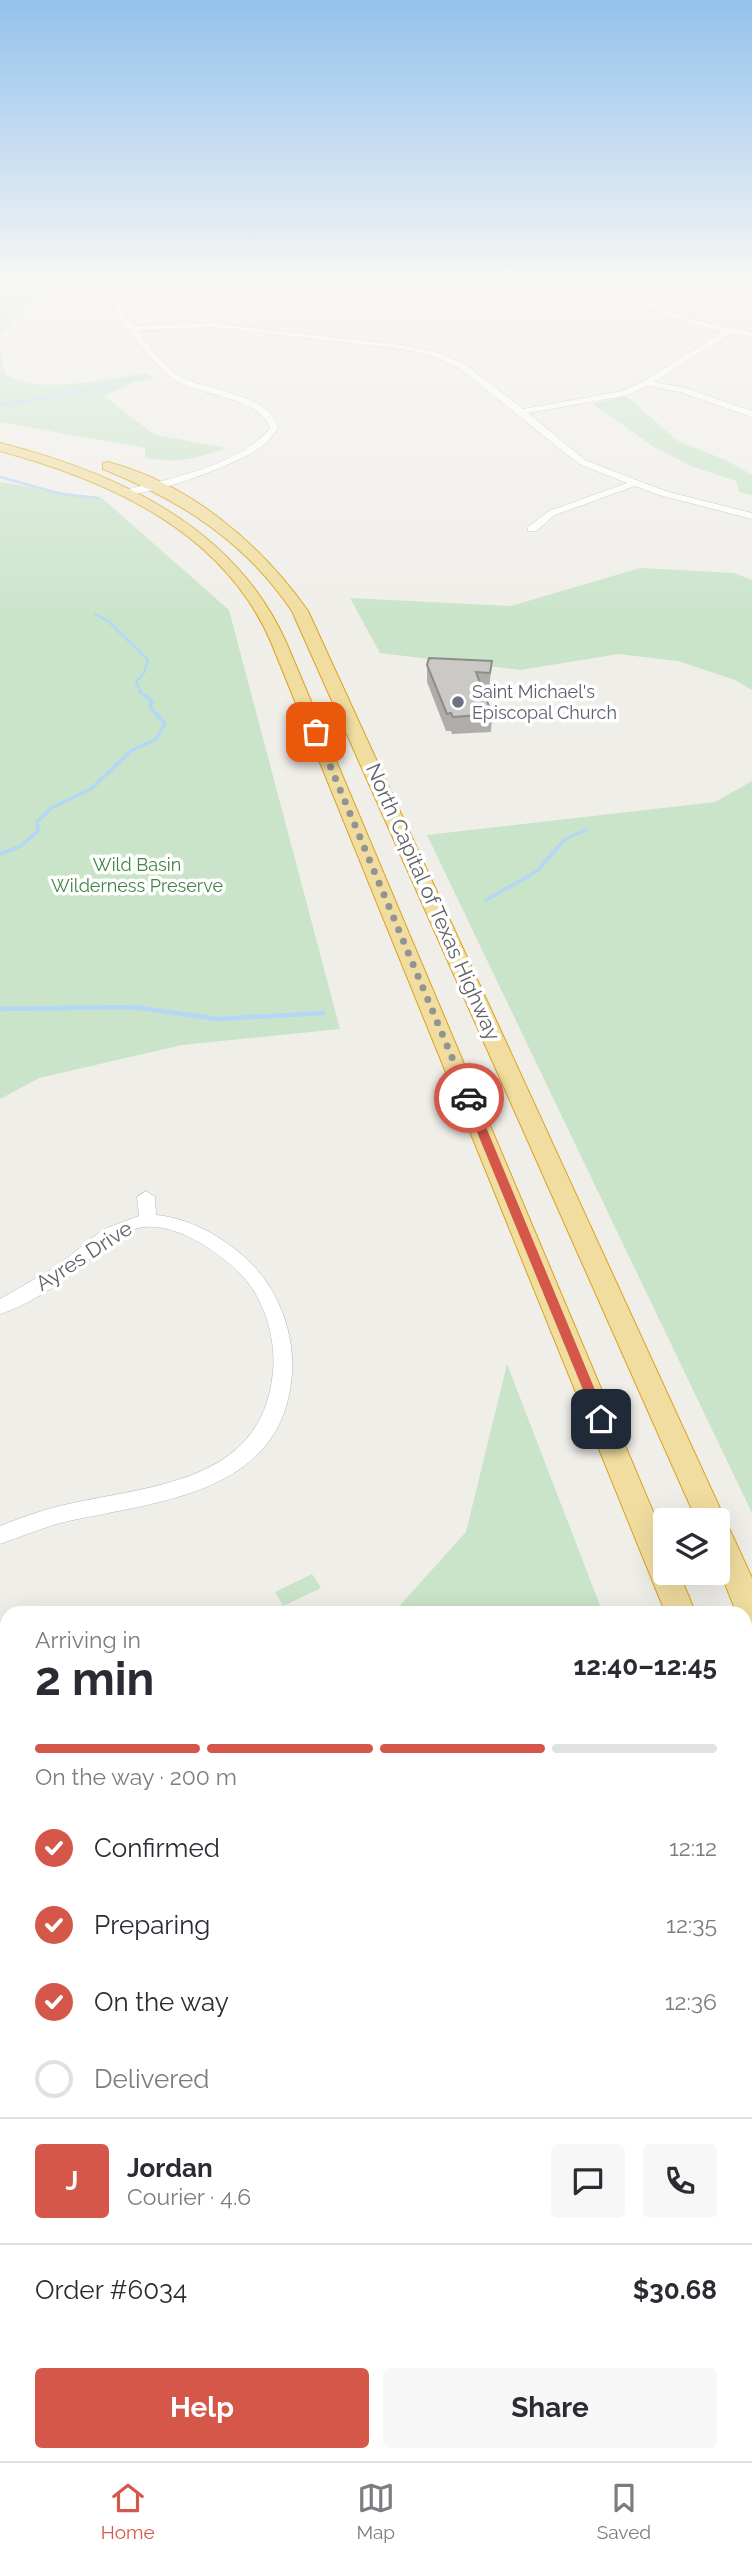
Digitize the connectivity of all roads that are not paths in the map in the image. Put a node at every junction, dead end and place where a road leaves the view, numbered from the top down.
1 (210, 393) edge
2 (495, 393) edge
3 (624, 393) edge
4 (690, 393) edge
5 (519, 412) junction
6 (752, 414) edge
7 (0, 433) edge
8 (15, 437) dead end
9 (0, 447) edge
10 (227, 458) junction
11 (91, 459) dead end
12 (149, 483) junction
13 (634, 483) junction
14 (128, 492) junction
15 (752, 516) edge
16 (532, 529) dead end
17 (379, 831) junction
18 (146, 1198) dead end
19 (148, 1220) junction
20 (0, 1307) edge
21 (706, 1508) edge
22 (0, 1535) edge
23 (730, 1562) edge
24 (678, 1606) edge
25 (749, 1606) edge

1 - 10 street
2 - 5 street
3 - 5 street
4 - 6 street
5 - 13 street
7 - 8 highway
9 - 14 highway, North Capital of Texas Highway
10 - 12 street
10 - 12 street
11 - 12 highway, North Capital of Texas Highway
12 - 14 street
12 - 17 highway, North Capital of Texas Highway
13 - 15 street
13 - 16 street
14 - 17 highway, North Capital of Texas Highway
17 - 21 highway, North Capital of Texas Highway
17 - 24 highway, North Capital of Texas Highway
18 - 19 street, Ayres Drive
19 - 20 street, Ayres Drive
19 - 22 street
23 - 25 highway

